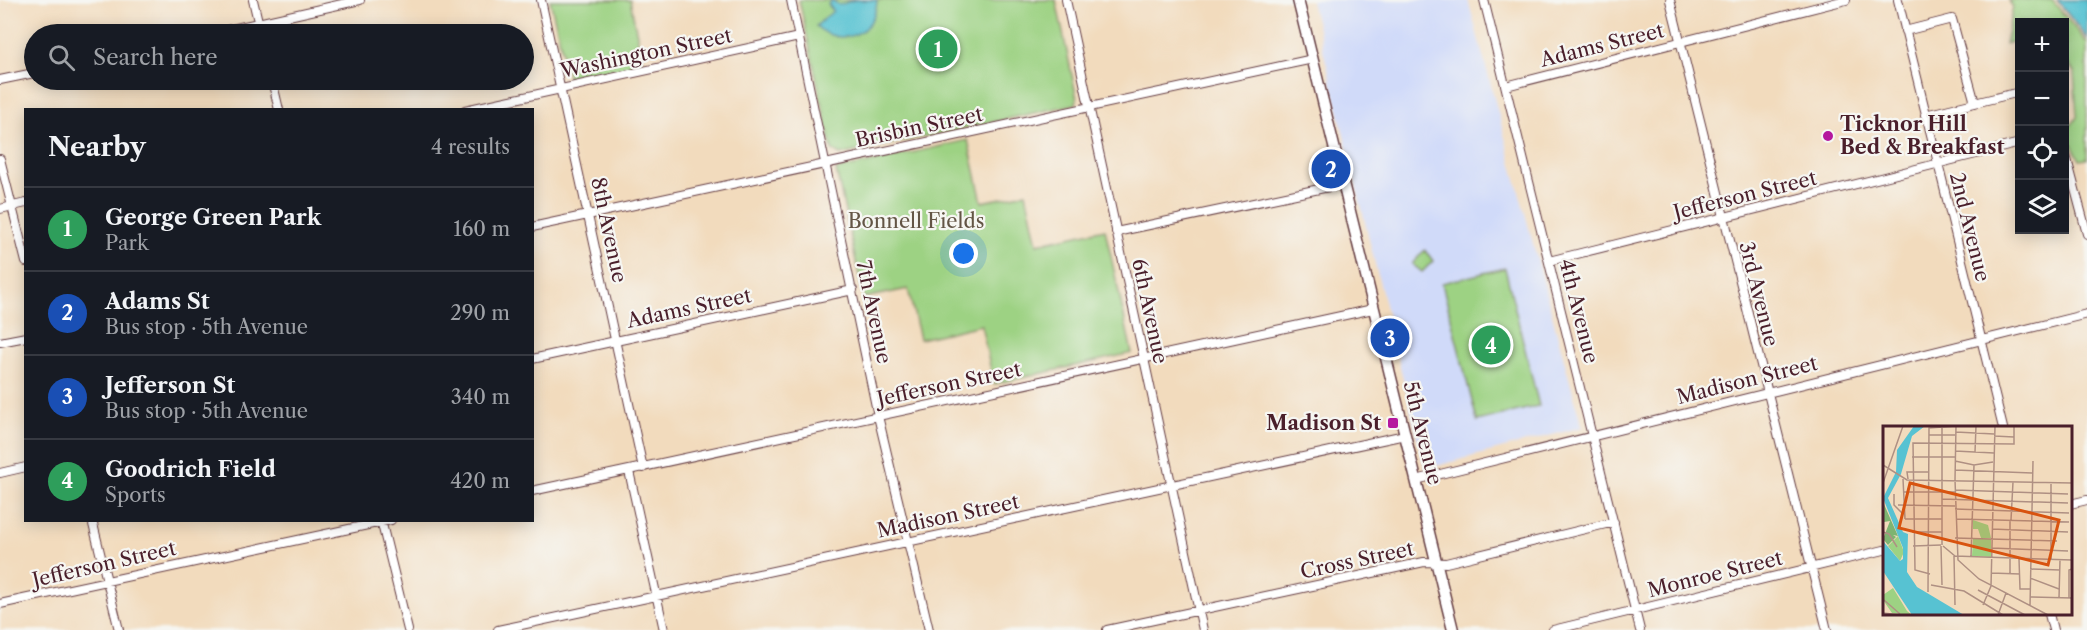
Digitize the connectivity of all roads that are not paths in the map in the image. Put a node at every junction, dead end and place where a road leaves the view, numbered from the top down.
1 (253, 0) edge
2 (360, 0) edge
3 (541, 0) edge
4 (790, 0) edge
5 (1066, 0) edge
6 (1298, 0) edge
7 (1484, 0) edge
8 (1670, 0) edge
9 (1846, 0) edge
10 (1898, 0) edge
11 (258, 23) junction
12 (254, 24) edge
13 (1905, 31) junction
14 (798, 37) junction
15 (1680, 43) junction
16 (1313, 59) junction
17 (24, 75) edge
18 (0, 80) edge
19 (1506, 86) junction
20 (561, 88) junction
21 (274, 90) edge
22 (2015, 93) edge
23 (1975, 103) junction
24 (1088, 107) junction
25 (279, 108) edge
26 (474, 108) edge
27 (1925, 115) junction
28 (2015, 144) edge
29 (0, 159) edge
30 (1937, 163) junction
31 (2069, 163) edge
32 (826, 164) junction
33 (1343, 184) junction
34 (24, 203) edge
35 (2083, 204) edge
36 (11, 206) junction
37 (0, 209) edge
38 (589, 215) junction
39 (1723, 218) junction
40 (534, 227) edge
41 (1116, 232) junction
42 (2087, 234) edge
43 (24, 255) edge
44 (1549, 261) junction
45 (853, 290) junction
46 (1373, 309) junction
47 (2087, 314) edge
48 (24, 337) edge
49 (1981, 339) junction
50 (615, 341) junction
51 (0, 342) edge
52 (534, 358) edge
53 (1144, 360) junction
54 (1766, 392) junction
55 (878, 416) junction
56 (2003, 426) edge
57 (1405, 435) junction
58 (1592, 436) junction
59 (24, 467) edge
60 (643, 468) junction
61 (629, 471) junction
62 (0, 473) edge
63 (1416, 480) junction
64 (1171, 485) junction
65 (534, 491) edge
66 (2087, 500) edge
67 (2072, 504) edge
68 (92, 522) edge
69 (379, 522) edge
70 (384, 522) edge
71 (1614, 522) junction
72 (907, 541) junction
73 (1883, 550) edge
74 (1436, 562) junction
75 (1811, 567) junction
76 (107, 581) junction
77 (657, 597) junction
78 (0, 604) edge
79 (1198, 610) junction
80 (1636, 610) junction
81 (2049, 615) edge
82 (118, 630) edge
83 (408, 630) edge
84 (498, 630) edge
85 (664, 630) edge
86 (929, 630) edge
87 (1107, 630) edge
88 (1203, 630) edge
89 (1453, 630) edge
90 (1553, 630) edge
91 (1640, 630) edge
92 (1827, 630) edge
93 (2053, 630) edge

1 - 11 street
2 - 11 street
3 - 20 street, 8th Avenue
4 - 14 street, 7th Avenue
5 - 24 street, 6th Avenue
6 - 16 main road, 5th Avenue
7 - 19 street, 4th Avenue
8 - 15 street, 3rd Avenue
9 - 15 street, Adams Street
10 - 13 street, 2nd Avenue
11 - 12 street
13 - 23 street
13 - 27 street, 2nd Avenue
14 - 20 street, Washington Street
14 - 32 street, 7th Avenue
15 - 19 street, Adams Street
15 - 39 street, 3rd Avenue
16 - 24 street, Brisbin Street
16 - 33 main road, 5th Avenue
17 - 18 street
19 - 44 street, 4th Avenue
20 - 26 street, Washington Street
20 - 38 street, 8th Avenue
21 - 25 street
22 - 23 street
23 - 27 street
24 - 32 street, Brisbin Street
24 - 41 street, 6th Avenue
27 - 30 street, 2nd Avenue
28 - 30 street, Jefferson Street
29 - 36 street
30 - 39 street, Jefferson Street
30 - 49 street, 2nd Avenue
31 - 35 street
32 - 38 street, Brisbin Street
32 - 45 street, 7th Avenue
33 - 41 street
33 - 46 main road, 5th Avenue
34 - 36 street
35 - 42 street
36 - 37 street
36 - 43 street
38 - 40 street, Brisbin Street
38 - 50 street, 8th Avenue
39 - 44 street, Jefferson Street
39 - 54 street, 3rd Avenue
41 - 53 street, 6th Avenue
44 - 58 street, 4th Avenue
45 - 50 street, Adams Street
45 - 55 street, 7th Avenue
46 - 53 street, Jefferson Street
46 - 57 main road, 5th Avenue
47 - 49 street, Madison Street
48 - 51 street
49 - 54 street, Madison Street
49 - 56 street, 2nd Avenue
50 - 52 street, Adams Street
50 - 60 street, 8th Avenue
53 - 55 street, Jefferson Street
53 - 64 street, 6th Avenue
54 - 58 street, Madison Street
54 - 75 street, 3rd Avenue
55 - 60 street, Jefferson Street
55 - 72 street, 7th Avenue
57 - 63 main road, 5th Avenue
57 - 64 street, Madison Street
58 - 63 street, Madison Street
58 - 71 street, 4th Avenue
59 - 62 street
60 - 61 street, Jefferson Street
61 - 65 street, Jefferson Street
61 - 77 street
63 - 74 main road, 5th Avenue
64 - 72 street, Madison Street
64 - 79 street, 6th Avenue
66 - 67 street
68 - 76 street
69 - 76 street, Jefferson Street
70 - 83 street
71 - 74 street, Cross Street
71 - 80 street, 4th Avenue
72 - 77 street, Madison Street
72 - 86 street, 7th Avenue
73 - 75 street, Monroe Street
74 - 79 street, Cross Street
74 - 89 main road, 5th Avenue
75 - 80 street, Monroe Street
75 - 92 street, 3rd Avenue
76 - 78 street, Jefferson Street
76 - 82 street
77 - 84 street, Madison Street
77 - 85 street
79 - 87 street, Cross Street
79 - 88 street, 6th Avenue
80 - 90 street, Monroe Street
80 - 91 street, 4th Avenue
81 - 93 street

